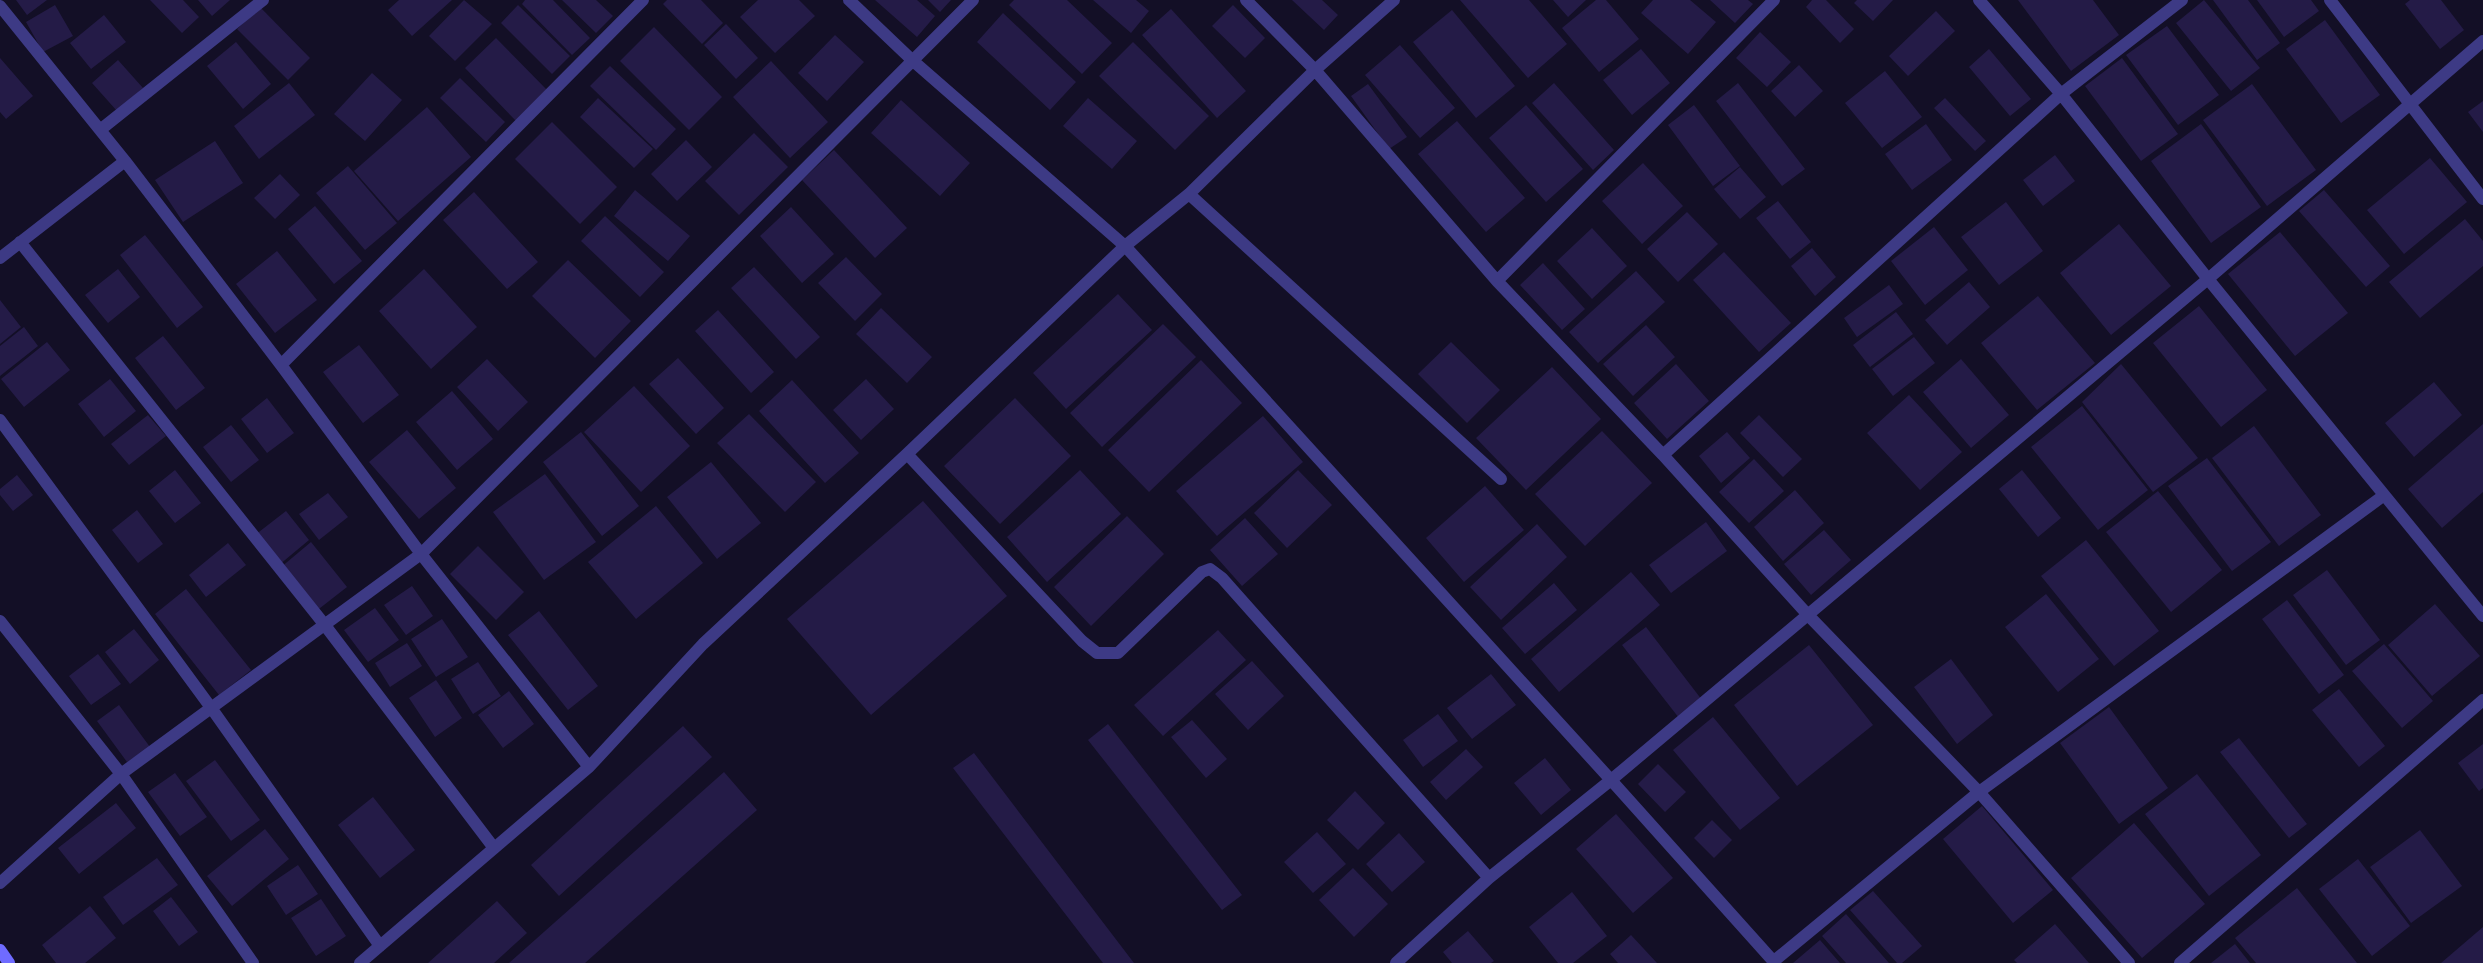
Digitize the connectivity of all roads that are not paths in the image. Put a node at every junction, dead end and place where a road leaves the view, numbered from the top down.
1 (263, 0) edge
2 (643, 0) edge
3 (849, 0) edge
4 (973, 0) edge
5 (1246, 0) edge
6 (1394, 0) edge
7 (1774, 0) edge
8 (1979, 0) edge
9 (2182, 0) edge
10 (2330, 0) edge
11 (0, 6) edge
12 (2483, 41) edge
13 (912, 60) junction
14 (1315, 70) junction
15 (2061, 94) junction
16 (2409, 104) junction
17 (100, 130) junction
18 (125, 161) junction
19 (1189, 194) junction
20 (2483, 199) edge
21 (20, 242) junction
22 (1125, 246) junction
23 (0, 258) edge
24 (2208, 279) junction
25 (1496, 281) junction
26 (281, 364) junction
27 (0, 420) edge
28 (907, 454) junction
29 (1663, 455) junction
30 (1502, 479) dead end
31 (2383, 496) junction
32 (422, 554) junction
33 (1808, 615) junction
34 (2483, 616) edge
35 (0, 621) edge
36 (324, 624) junction
37 (2483, 700) edge
38 (212, 709) junction
39 (589, 766) junction
40 (121, 774) junction
41 (1611, 780) junction
42 (1979, 792) junction
43 (494, 848) junction
44 (1489, 878) junction
45 (0, 883) edge
46 (380, 946) junction
47 (0, 950) edge
48 (1775, 962) edge
49 (9, 963) edge
50 (253, 963) edge
51 (360, 963) edge
52 (1396, 963) edge
53 (2129, 963) edge
54 (2180, 963) edge

1 - 17 street
2 - 26 street
3 - 13 street
4 - 13 street
5 - 14 street
6 - 14 street
7 - 25 street
8 - 15 street
9 - 15 street
10 - 16 street
11 - 17 street
12 - 16 street
13 - 22 street
13 - 32 street
14 - 19 street
14 - 25 street
15 - 24 street
15 - 29 street
16 - 20 street
16 - 24 street
17 - 18 street
18 - 21 street
18 - 26 street
19 - 22 street
19 - 30 street
21 - 23 street
21 - 36 street
22 - 28 street
22 - 41 street
24 - 31 street
24 - 33 street
25 - 29 street
26 - 32 street
27 - 38 street
28 - 39 street
28 - 44 street
29 - 33 street
31 - 34 street
31 - 42 street
32 - 36 street
32 - 39 street
33 - 41 street
33 - 42 street
35 - 40 street
36 - 38 street
36 - 43 street
37 - 54 street
38 - 40 street
38 - 46 street
39 - 43 street
40 - 45 street
40 - 50 street
41 - 44 street
41 - 48 street
42 - 48 street
42 - 53 street
43 - 46 street
44 - 52 street
46 - 51 street
47 - 49 street

